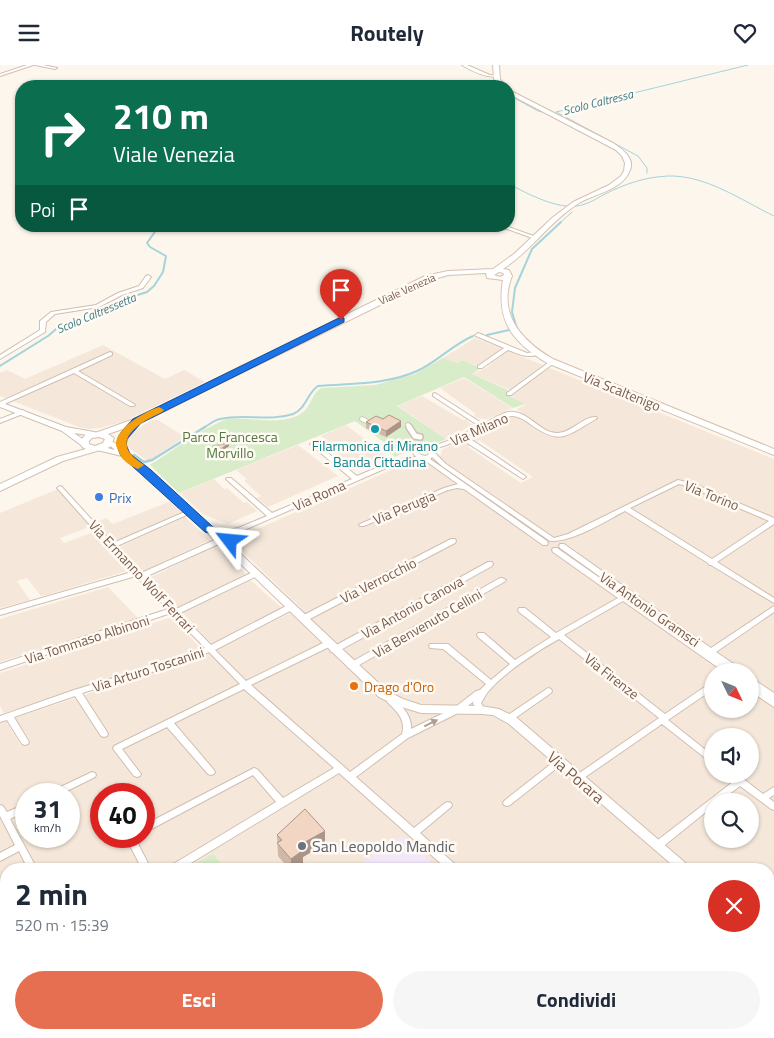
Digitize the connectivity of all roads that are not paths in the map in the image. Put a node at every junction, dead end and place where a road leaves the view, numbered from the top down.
1 (31, 65) edge
2 (37, 65) edge
3 (464, 65) edge
4 (496, 65) edge
5 (55, 68) dead end
6 (0, 75) edge
7 (496, 77) junction
8 (498, 80) edge
9 (515, 95) edge
10 (515, 231) edge
11 (537, 238) junction
12 (517, 257) junction
13 (494, 275) junction
14 (507, 275) junction
15 (148, 277) dead end
16 (504, 294) junction
17 (478, 335) dead end
18 (0, 348) edge
19 (507, 348) junction
20 (7, 352) junction
21 (536, 353) junction
22 (110, 354) dead end
23 (0, 357) edge
24 (552, 362) junction
25 (480, 367) dead end
26 (74, 371) junction
27 (510, 394) dead end
28 (435, 395) dead end
29 (0, 404) edge
30 (132, 405) dead end
31 (22, 413) junction
32 (594, 418) dead end
33 (0, 421) edge
34 (137, 421) junction
35 (408, 425) dead end
36 (482, 426) junction
37 (64, 429) junction
38 (97, 434) junction
39 (461, 436) junction
40 (420, 437) dead end
41 (110, 442) junction
42 (84, 443) junction
43 (313, 444) dead end
44 (442, 445) junction
45 (97, 448) junction
46 (423, 449) junction
47 (774, 452) edge
48 (432, 454) junction
49 (126, 456) junction
50 (423, 458) junction
51 (60, 459) junction
52 (397, 461) junction
53 (452, 477) junction
54 (523, 477) dead end
55 (229, 479) dead end
56 (356, 479) junction
57 (60, 488) dead end
58 (468, 488) junction
59 (0, 489) edge
60 (446, 489) junction
61 (625, 508) junction
62 (190, 512) junction
63 (271, 517) junction
64 (774, 521) edge
65 (362, 525) dead end
66 (222, 537) junction
67 (453, 541) dead end
68 (545, 543) junction
69 (558, 544) junction
70 (112, 546) junction
71 (711, 563) junction
72 (490, 564) dead end
73 (255, 574) junction
74 (139, 575) junction
75 (502, 580) dead end
76 (623, 598) junction
77 (774, 601) edge
78 (291, 607) junction
79 (774, 608) edge
80 (522, 610) dead end
81 (174, 611) junction
82 (0, 613) edge
83 (304, 619) junction
84 (481, 635) dead end
85 (558, 636) junction
86 (433, 646) dead end
87 (331, 647) junction
88 (210, 649) junction
89 (710, 652) junction
90 (716, 663) edge
91 (726, 663) edge
92 (516, 664) junction
93 (351, 665) junction
94 (0, 667) edge
95 (245, 685) junction
96 (490, 685) junction
97 (759, 686) edge
98 (548, 691) dead end
99 (704, 691) edge
100 (78, 692) junction
101 (383, 693) junction
102 (759, 693) edge
103 (774, 697) edge
104 (774, 704) edge
105 (457, 710) junction
106 (481, 710) junction
107 (3, 716) edge
108 (508, 719) junction
109 (663, 719) junction
110 (169, 723) junction
111 (104, 734) dead end
112 (405, 736) junction
113 (25, 742) dead end
114 (704, 752) edge
115 (559, 762) junction
116 (340, 768) junction
117 (211, 772) dead end
118 (137, 774) dead end
119 (92, 775) dead end
120 (350, 777) junction
121 (578, 778) junction
122 (76, 783) edge
123 (737, 783) edge
124 (743, 783) edge
125 (774, 790) edge
126 (725, 793) edge
127 (763, 798) junction
128 (282, 803) junction
129 (507, 803) dead end
130 (448, 805) dead end
131 (774, 807) edge
132 (0, 808) edge
133 (704, 809) edge
134 (15, 812) edge
135 (5, 817) junction
136 (155, 823) edge
137 (414, 833) junction
138 (15, 835) edge
139 (658, 846) junction
140 (17, 848) edge
141 (22, 848) edge
142 (136, 848) edge
143 (0, 857) edge
144 (30, 863) edge
145 (144, 863) edge
146 (183, 863) edge
147 (447, 863) edge
148 (678, 863) edge

1 - 6 street
2 - 5 street
3 - 7 street
4 - 7 main road
7 - 8 main road
9 - 11 main road, Via Scaltenigo
10 - 11 street
11 - 12 main road, Via Scaltenigo
12 - 13 main road, Via Scaltenigo
12 - 14 main road, Via Scaltenigo
13 - 14 main road, Viale Venezia
13 - 16 main road, Via Scaltenigo
13 - 34 main road, Viale Venezia
14 - 16 main road, Via Scaltenigo
15 - 20 street
16 - 21 main road, Via Scaltenigo
17 - 19 street
18 - 20 street
19 - 21 street
19 - 25 street
20 - 23 street
21 - 24 main road, Via Scaltenigo
22 - 26 street
24 - 27 street
24 - 47 main road, Via Scaltenigo
26 - 29 street
26 - 30 street
28 - 36 street
29 - 31 street
31 - 33 street
31 - 37 street
32 - 36 street, Via Milano
34 - 38 main road, Viale Venezia
34 - 41 main road, Viale Venezia
34 - 49 street
35 - 40 street
36 - 39 street, Via Milano
37 - 38 street
37 - 42 street
38 - 41 main road
38 - 42 main road
39 - 44 street, Via Milano
39 - 54 street
41 - 45 main road, Viale Venezia
41 - 49 street, Via Porara
42 - 45 main road
42 - 51 main road
43 - 56 street
44 - 46 street, Via Milano
44 - 48 street, Via Milano
45 - 49 street, Via Porara
45 - 51 main road
46 - 48 street, Via Antonio Gramsci
46 - 50 street
46 - 52 street, Via Roma
48 - 50 street, Via Milano
48 - 69 street, Via Antonio Gramsci
49 - 62 street, Via Porara
50 - 52 street, Via Roma
50 - 53 street
51 - 59 main road
52 - 56 street, Via Roma
53 - 58 street
53 - 60 street, Via Perugia
55 - 63 street
56 - 63 street, Via Roma
57 - 70 street, Via Ermanno Wolf Ferrari
58 - 60 street, Via Perugia
58 - 68 street
60 - 65 street, Via Perugia
61 - 64 street, Via Torino
61 - 69 street, Via Torino
61 - 71 street
62 - 66 street, Via Porara
62 - 70 street
63 - 66 street, Via Roma
64 - 71 street, Via Torino
66 - 73 street, Via Porara
66 - 74 street
67 - 83 street, Via Verrocchio
68 - 69 street, Via Torino
68 - 69 street
69 - 76 street, Via Antonio Gramsci
69 - 89 street, Via Antonio Gramsci
70 - 74 street, Via Ermanno Wolf Ferrari
71 - 77 street
72 - 87 street, Via Antonio Canova
73 - 78 street, Via Porara
73 - 81 street, Via Tommaso Albinoni
74 - 81 street, Via Ermanno Wolf Ferrari
74 - 82 street
75 - 93 street, Via Benvenuto Cellini
76 - 85 street
76 - 90 street, Via Antonio Gramsci
78 - 83 street, Via Porara
78 - 88 street, Via Arturo Toscanini
79 - 89 street
80 - 85 street, Via Firenze
81 - 88 street, Via Ermanno Wolf Ferrari
81 - 94 street, Via Tommaso Albinoni
83 - 87 street, Via Porara
84 - 92 street
85 - 92 street
85 - 109 street, Via Firenze
86 - 96 street
87 - 93 street, Via Porara
87 - 95 street
88 - 95 street, Via Ermanno Wolf Ferrari
88 - 100 street, Via Arturo Toscanini
89 - 91 street, Via Antonio Gramsci
92 - 96 street
93 - 101 street, Via Porara
95 - 110 street
95 - 116 street, Via Ermanno Wolf Ferrari
96 - 105 street
96 - 106 street
97 - 103 street
98 - 108 street
99 - 109 street
100 - 107 street, Via Arturo Toscanini
100 - 111 street
101 - 105 street, Via Porara
101 - 112 street, Via Porara
102 - 104 street
105 - 106 street, Via Porara
112 -> 105 street, Via Porara
106 - 108 street, Via Porara
107 - 113 street
108 - 115 street, Via Porara
109 - 114 street, Via Firenze
109 - 121 street
110 - 117 street
110 - 118 street
112 - 120 street
115 - 121 street, Via Porara
115 - 129 street
116 - 120 street, Via Ermanno Wolf Ferrari
116 - 128 street
119 - 122 street
120 - 137 street, Via Ermanno Wolf Ferrari
121 - 139 street, Via Porara
123 - 126 street
124 - 127 street
125 - 127 street
127 - 131 street
128 - 136 street
128 - 146 street
130 - 137 street
132 - 135 street
133 - 139 street
134 - 135 street
135 - 138 street
137 - 147 street, Via Ermanno Wolf Ferrari
139 - 148 street, Via Porara
140 - 143 street
141 - 144 street
142 - 145 street

